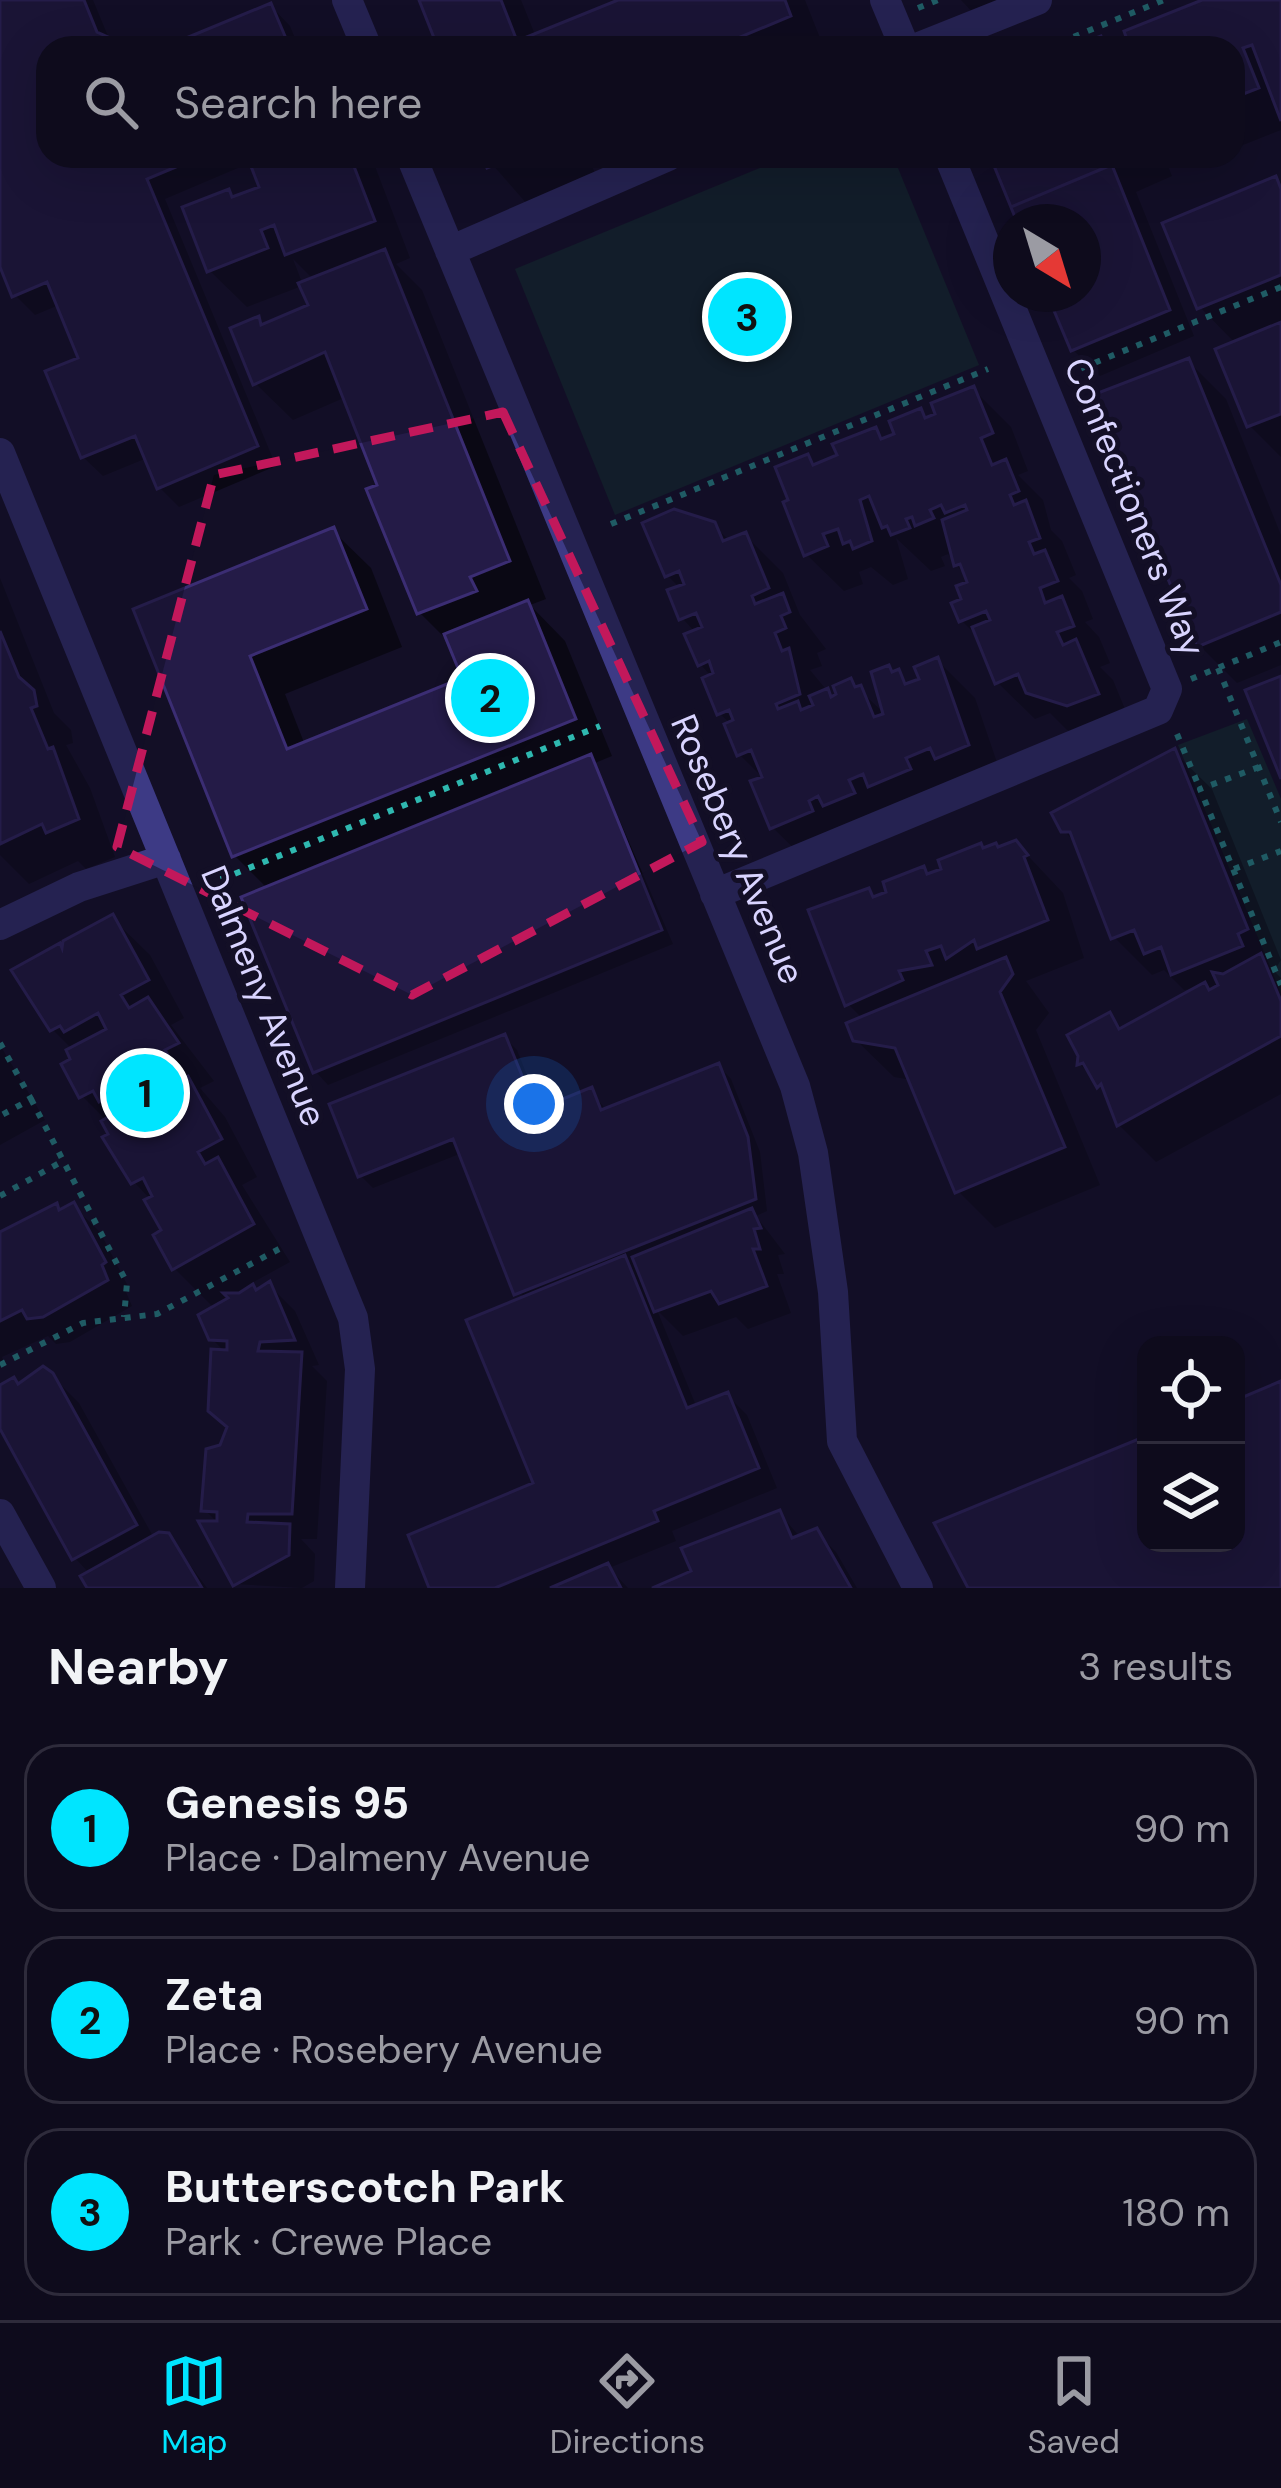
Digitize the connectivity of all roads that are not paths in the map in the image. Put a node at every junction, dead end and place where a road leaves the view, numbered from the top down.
1 (347, 0) edge
2 (1037, 0) edge
3 (900, 5) edge
4 (362, 36) edge
5 (904, 36) edge
6 (947, 36) edge
7 (416, 168) edge
8 (640, 168) edge
9 (954, 168) edge
10 (450, 251) junction
11 (0, 453) edge
12 (166, 859) junction
13 (715, 894) junction
14 (0, 925) edge
15 (0, 1514) edge
16 (41, 1588) edge
17 (350, 1588) edge
18 (918, 1588) edge

1 - 4 street
2 - 6 street
3 - 5 street
7 - 10 street, Rosebery Avenue
8 - 10 street
9 - 13 street, Confectioners Way
10 - 13 street, Rosebery Avenue
11 - 12 street, Dalmeny Avenue
12 - 14 street
12 - 17 street, Dalmeny Avenue
13 - 18 street, Rosebery Avenue
15 - 16 street

